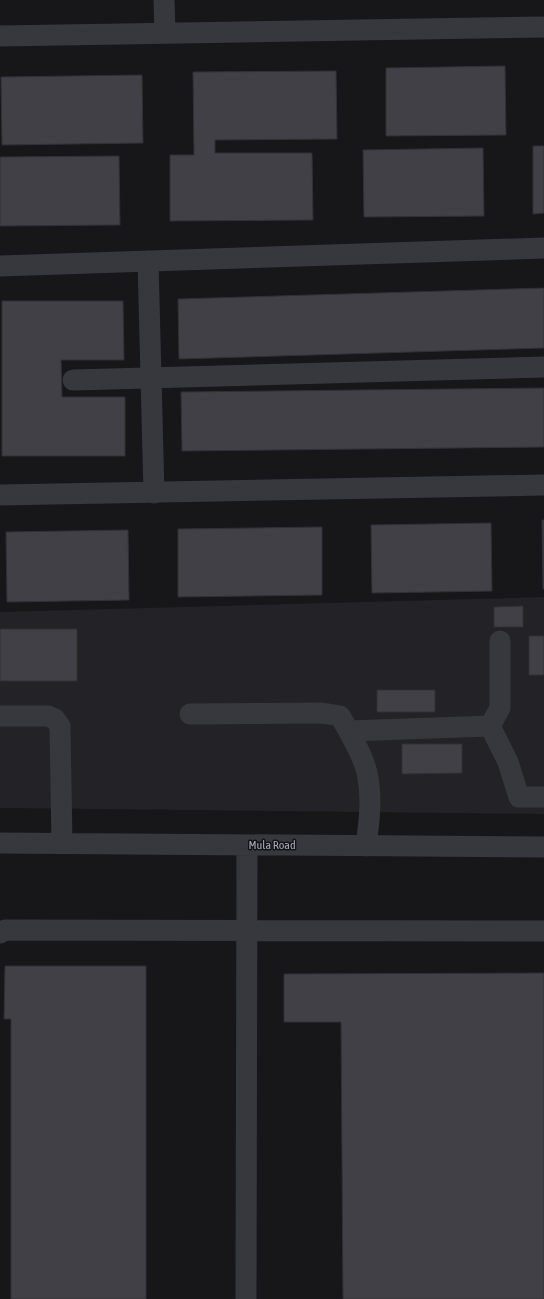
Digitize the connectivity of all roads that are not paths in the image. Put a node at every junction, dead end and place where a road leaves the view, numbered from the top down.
1 (164, 0) edge
2 (544, 27) edge
3 (164, 33) junction
4 (0, 36) edge
5 (544, 248) edge
6 (148, 261) junction
7 (0, 266) edge
8 (544, 367) edge
9 (151, 378) junction
10 (73, 380) dead end
11 (544, 485) edge
12 (154, 493) junction
13 (0, 495) edge
14 (500, 641) dead end
15 (190, 714) dead end
16 (0, 716) edge
17 (490, 726) junction
18 (349, 731) junction
19 (544, 797) edge
20 (0, 843) edge
21 (62, 843) junction
22 (247, 845) junction
23 (366, 846) junction
24 (544, 847) edge
25 (247, 931) junction
26 (544, 931) edge
27 (0, 933) edge
28 (246, 1299) edge

1 - 3 street
2 - 3 street
3 - 4 street
5 - 6 street
6 - 7 street
6 - 9 street
8 - 9 street
9 - 10 street
9 - 12 street
11 - 12 street
12 - 13 street
14 - 17 street
15 - 18 street
16 - 21 street
17 - 18 street
17 - 19 street
18 - 23 street
20 - 21 street, Mula Road
21 - 22 street, Mula Road
22 - 23 street, Mula Road
22 - 25 street
23 - 24 street, Mula Road
25 - 26 street
25 - 27 street
25 - 28 street

